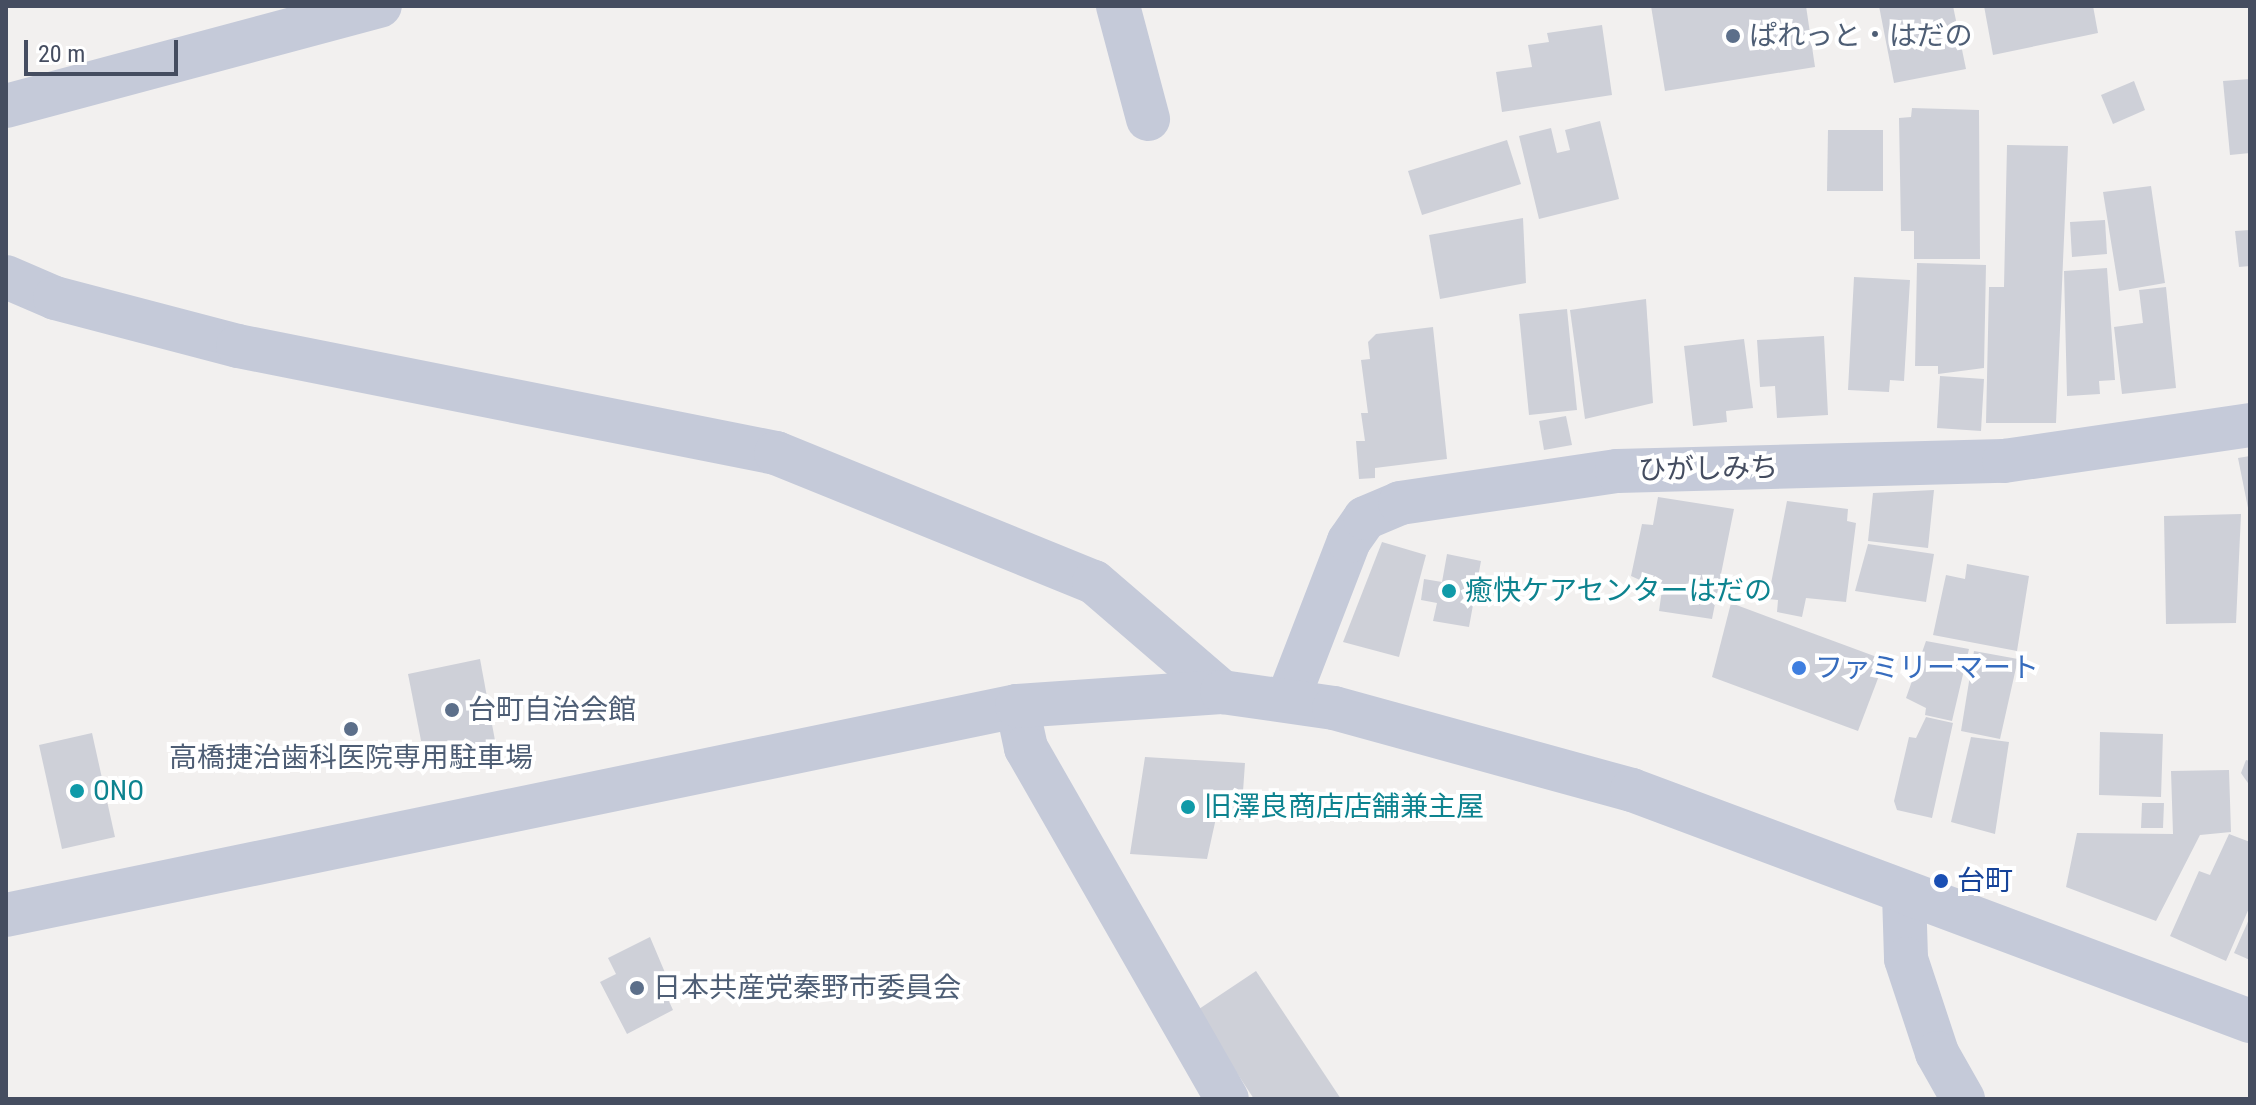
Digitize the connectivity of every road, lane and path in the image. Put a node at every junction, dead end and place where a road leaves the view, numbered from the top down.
1 (380, 6) edge
2 (1118, 6) edge
3 (6, 106) edge
4 (1148, 119) dead end
5 (6, 277) edge
6 (2250, 425) edge
7 (1222, 692) junction
8 (1288, 699) junction
9 (1017, 706) junction
10 (1904, 894) junction
11 (6, 915) edge
12 (2250, 1021) edge
13 (1227, 1099) edge
14 (1963, 1099) edge

1 - 3 street
2 - 4 street
5 - 7 street
6 - 8 street, ひがしみち
7 - 8 street
7 - 9 street
8 - 10 street
9 - 11 street
9 - 13 street
10 - 12 street
10 - 14 street

